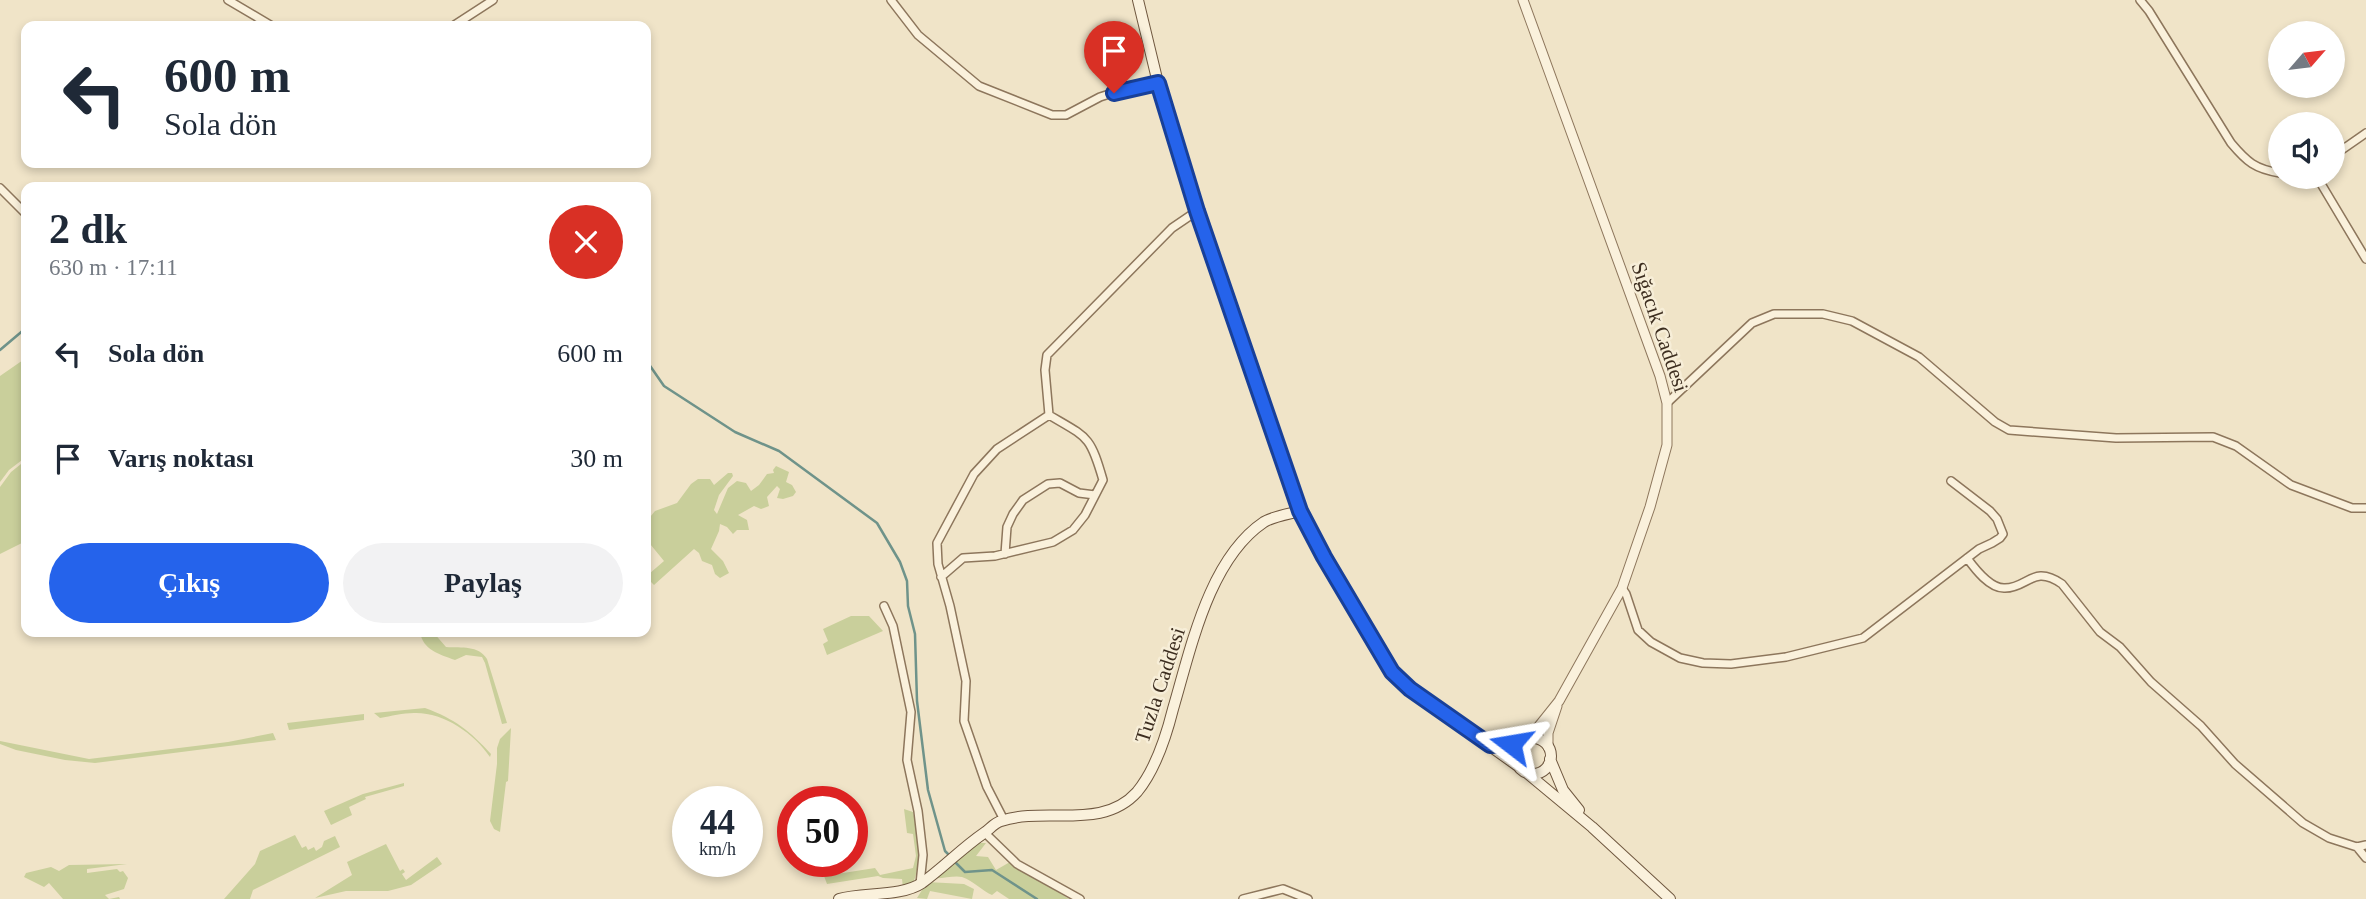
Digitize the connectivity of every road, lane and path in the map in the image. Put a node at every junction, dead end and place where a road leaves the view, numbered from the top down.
1 (228, 0) edge
2 (493, 0) edge
3 (891, 0) edge
4 (1138, 0) edge
5 (1523, 0) edge
6 (2140, 0) edge
7 (264, 21) edge
8 (461, 21) edge
9 (1158, 83) junction
10 (2366, 133) edge
11 (2345, 148) edge
12 (2268, 170) edge
13 (0, 188) edge
14 (2324, 189) edge
15 (21, 210) edge
16 (1197, 211) junction
17 (2366, 259) edge
18 (1667, 403) junction
19 (1049, 415) junction
20 (1951, 481) dead end
21 (1095, 495) junction
22 (2366, 508) edge
23 (1300, 511) junction
24 (1005, 554) junction
25 (1967, 558) junction
26 (941, 577) junction
27 (1622, 588) junction
28 (884, 606) dead end
29 (1559, 701) junction
30 (1533, 738) junction
31 (1522, 741) junction
32 (1490, 745) junction
33 (1548, 747) junction
34 (1550, 759) junction
35 (1523, 769) junction
36 (1004, 820) junction
37 (1592, 827) junction
38 (985, 833) junction
39 (2362, 846) edge
40 (2366, 858) edge
41 (920, 884) junction
42 (839, 899) edge
43 (1080, 899) edge
44 (1243, 899) edge
45 (1308, 899) edge
46 (1670, 899) edge

1 - 7 street
2 - 8 street
3 - 9 street
4 - 9 main road
5 - 18 street, Sığacık Caddesi
6 - 12 street
9 - 16 main road
10 - 11 street
13 - 15 street
14 - 17 street
16 - 19 street
16 - 23 main road
18 - 22 street
18 - 27 street, Sığacık Caddesi
19 - 21 street
19 - 26 street
20 - 25 street
21 - 24 street
21 - 24 street
23 - 32 main road
23 - 36 main road, Tuzla Caddesi
24 - 26 street
25 - 27 street
25 - 39 street
26 - 36 street
27 - 29 street, Sığacık Caddesi
28 - 41 street
29 - 30 street
29 - 33 street
30 - 31 main road
30 - 33 main road
31 - 32 main road
31 - 35 main road
32 - 35 main road
33 - 34 main road
34 - 35 main road
34 - 37 main road
35 - 37 main road
36 - 38 main road, Tuzla Caddesi
37 - 46 main road
38 - 41 main road, Tuzla Caddesi
38 - 43 street
39 - 40 street
41 - 42 main road
44 - 45 street

